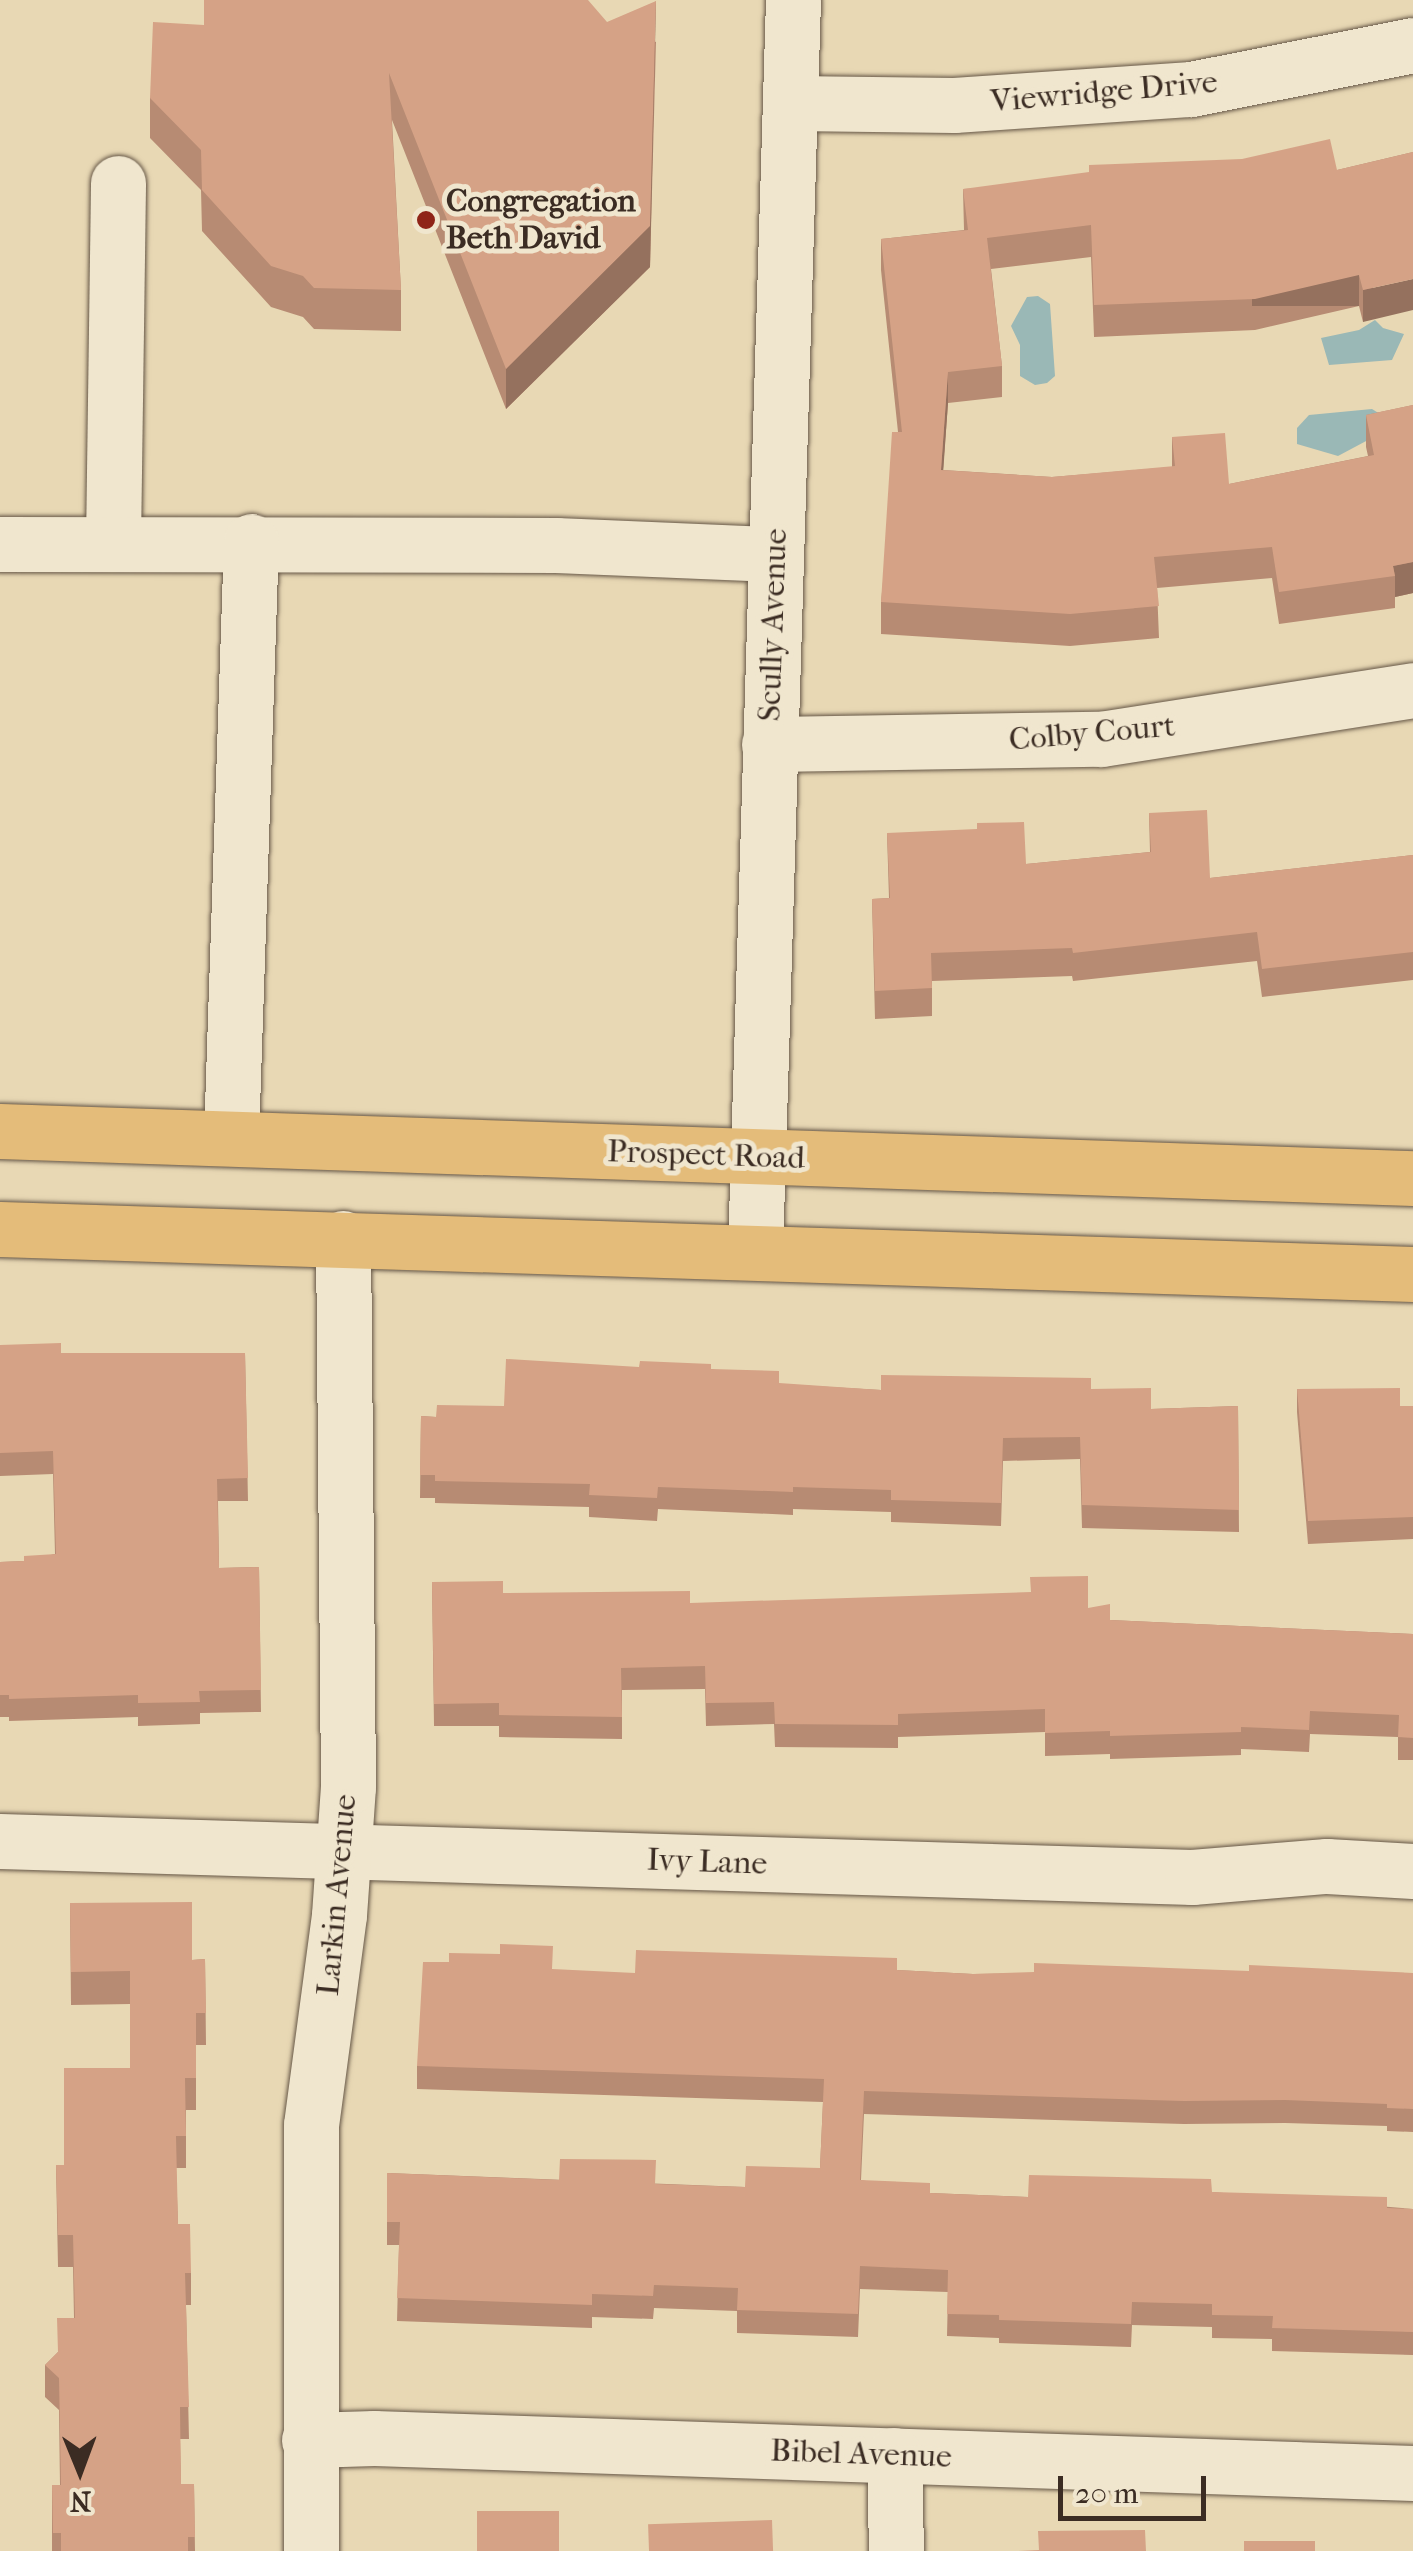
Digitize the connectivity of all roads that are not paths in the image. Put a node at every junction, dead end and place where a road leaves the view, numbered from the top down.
1 (793, 0) edge
2 (1413, 45) edge
3 (791, 102) junction
4 (118, 184) dead end
5 (250, 541) junction
6 (113, 543) junction
7 (0, 544) edge
8 (774, 554) junction
9 (1413, 690) edge
10 (769, 744) junction
11 (0, 1130) edge
12 (231, 1137) junction
13 (757, 1158) junction
14 (1413, 1178) edge
15 (0, 1229) edge
16 (343, 1238) junction
17 (755, 1251) junction
18 (1413, 1274) edge
19 (0, 1841) edge
20 (344, 1850) junction
21 (1413, 1871) edge
22 (309, 2440) junction
23 (894, 2455) junction
24 (1413, 2472) edge
25 (311, 2551) edge
26 (896, 2551) edge

1 - 3 street, Scully Avenue
2 - 3 street, Viewridge Drive
3 - 8 street, Scully Avenue
4 - 6 street
5 - 6 street
5 - 8 street
5 - 12 street
6 - 7 street
8 - 10 street, Scully Avenue
9 - 10 street, Colby Court
10 - 13 street, Scully Avenue
11 - 12 main road, Prospect Road
12 - 13 main road, Prospect Road
13 - 14 main road, Prospect Road
13 - 17 street, Scully Avenue
15 - 16 main road
16 - 17 main road
16 - 20 street, Larkin Avenue
17 - 18 main road
19 - 20 street, Ivy Lane
20 - 21 street, Ivy Lane
20 - 22 street, Larkin Avenue
22 - 23 street, Bibel Avenue
22 - 25 street, Larkin Avenue
23 - 24 street, Bibel Avenue
23 - 26 street

